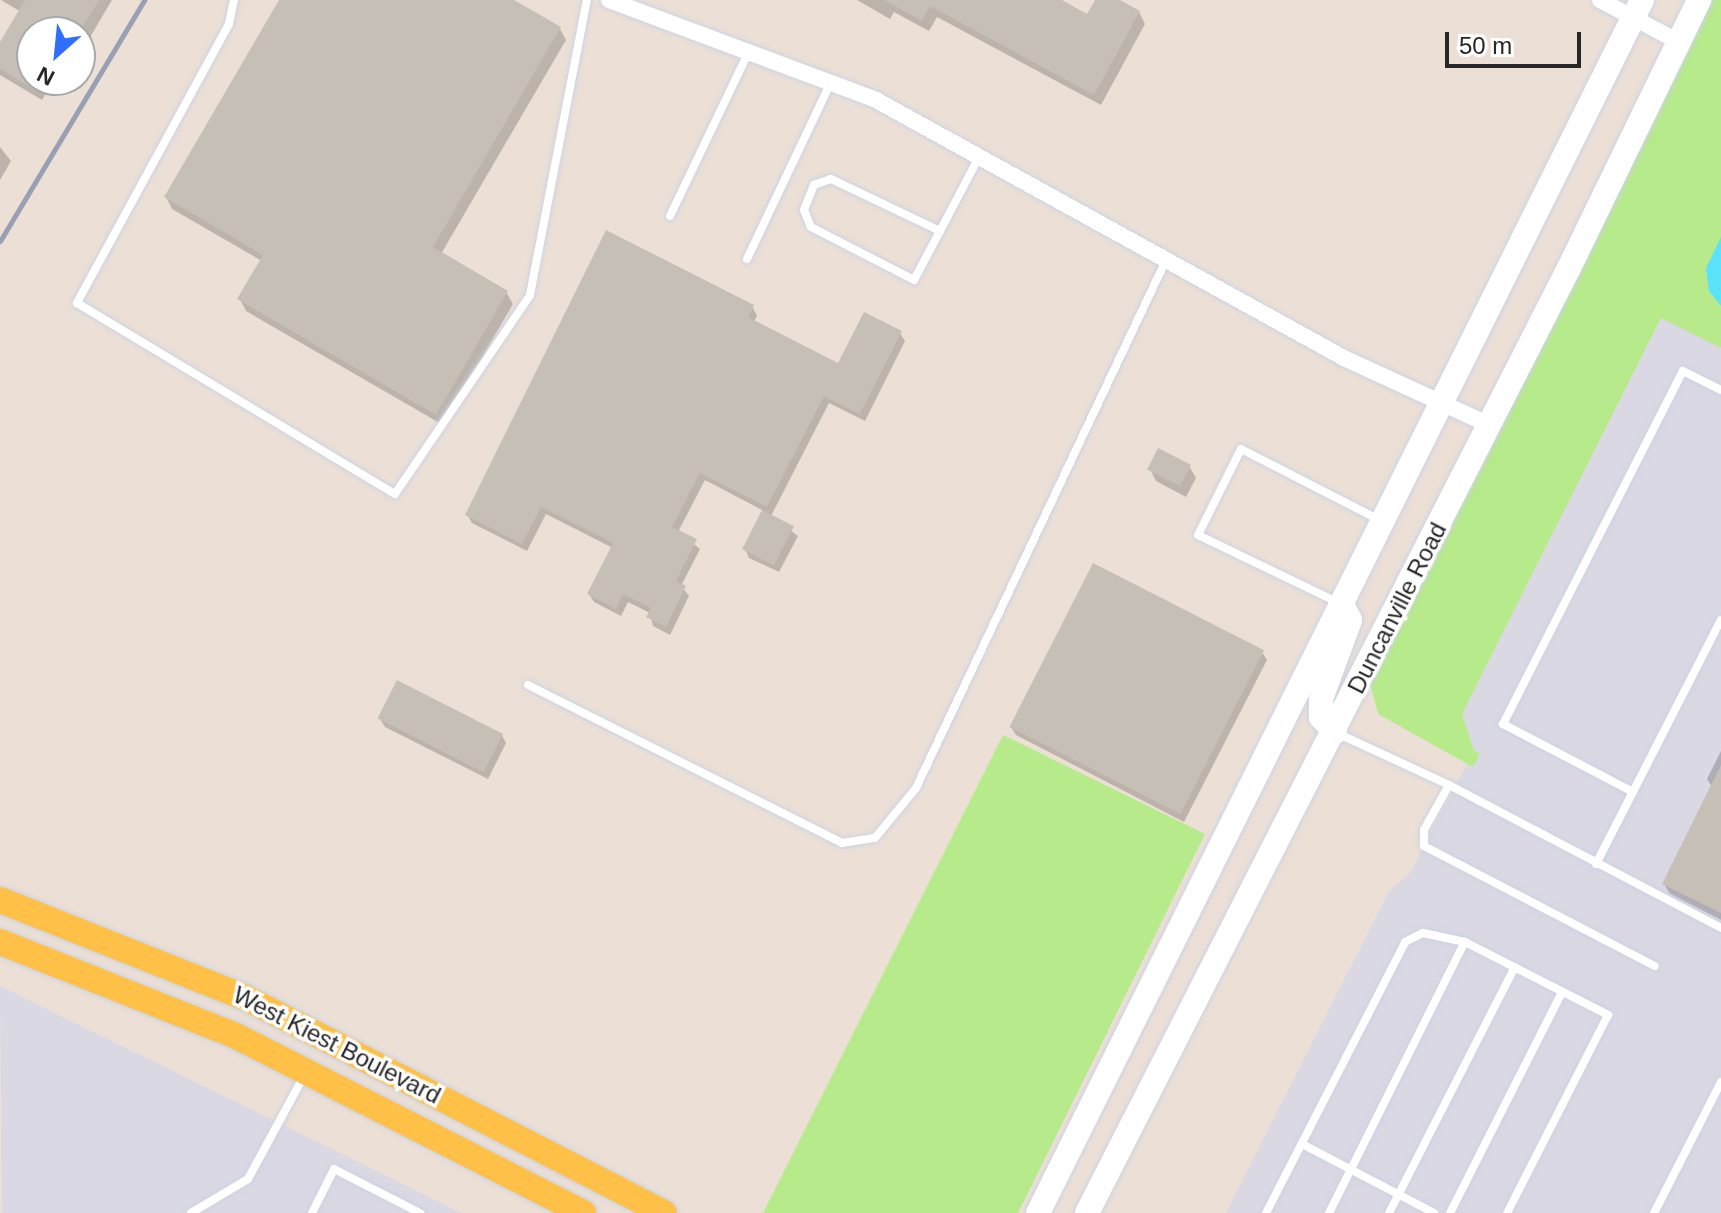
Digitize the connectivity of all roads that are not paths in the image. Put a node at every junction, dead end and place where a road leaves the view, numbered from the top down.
1 (234, 0) edge
2 (587, 0) edge
3 (609, 0) edge
4 (1600, 0) edge
5 (1699, 0) edge
6 (1638, 8) edge
7 (1679, 42) junction
8 (748, 52) junction
9 (830, 83) junction
10 (979, 157) junction
11 (670, 216) dead end
12 (940, 231) junction
13 (747, 259) dead end
14 (1166, 260) junction
15 (1721, 390) edge
16 (1443, 401) junction
17 (1490, 425) junction
18 (1382, 521) junction
19 (1342, 604) junction
20 (1721, 620) edge
21 (528, 685) dead end
22 (1287, 713) junction
23 (1335, 732) junction
24 (1449, 785) junction
25 (1633, 792) junction
26 (1596, 864) junction
27 (0, 900) edge
28 (1721, 928) edge
29 (0, 942) edge
30 (1465, 942) junction
31 (1655, 966) dead end
32 (1515, 967) junction
33 (1562, 992) junction
34 (341, 1045) junction
35 (315, 1076) junction
36 (1721, 1082) edge
37 (1302, 1144) junction
38 (1351, 1170) junction
39 (1398, 1195) junction
40 (660, 1212) edge
41 (191, 1213) edge
42 (312, 1213) edge
43 (420, 1213) edge
44 (583, 1213) edge
45 (1038, 1213) edge
46 (1087, 1213) edge
47 (1266, 1213) edge
48 (1329, 1213) edge
49 (1389, 1213) edge
50 (1434, 1213) edge
51 (1450, 1213) edge
52 (1507, 1213) edge
53 (1654, 1213) edge

1 - 2 lane
3 - 8 street
4 - 6 street
5 - 7 main road, Duncanville Road
6 - 7 street
6 - 16 main road
7 - 17 main road, Duncanville Road
8 - 9 street
8 - 11 lane
9 - 10 street
9 - 13 lane
10 - 12 lane
10 - 14 street
12 - 12 lane
14 - 16 street
14 - 21 lane
15 - 25 lane
16 - 17 street
16 - 18 main road
17 - 23 main road, Duncanville Road
18 - 19 main road
18 - 19 lane
19 - 22 main road
19 - 23 main road
20 - 25 lane
22 - 23 main road
22 - 45 main road
23 - 24 lane
23 - 46 main road, Duncanville Road
24 - 26 lane
24 - 31 lane
25 - 26 lane
26 - 28 lane
27 - 34 main road, West Kiest Boulevard
29 - 35 main road, West Kiest Boulevard
30 - 32 lane
30 - 37 lane
30 - 38 lane
32 - 33 lane
32 - 39 lane
33 - 51 lane
33 - 52 lane
34 - 35 main road
34 - 40 main road, West Kiest Boulevard
35 - 41 lane
35 - 44 main road, West Kiest Boulevard
36 - 53 lane
37 - 38 lane
37 - 47 lane
38 - 39 lane
38 - 48 lane
39 - 49 lane
39 - 50 lane
42 - 43 lane

